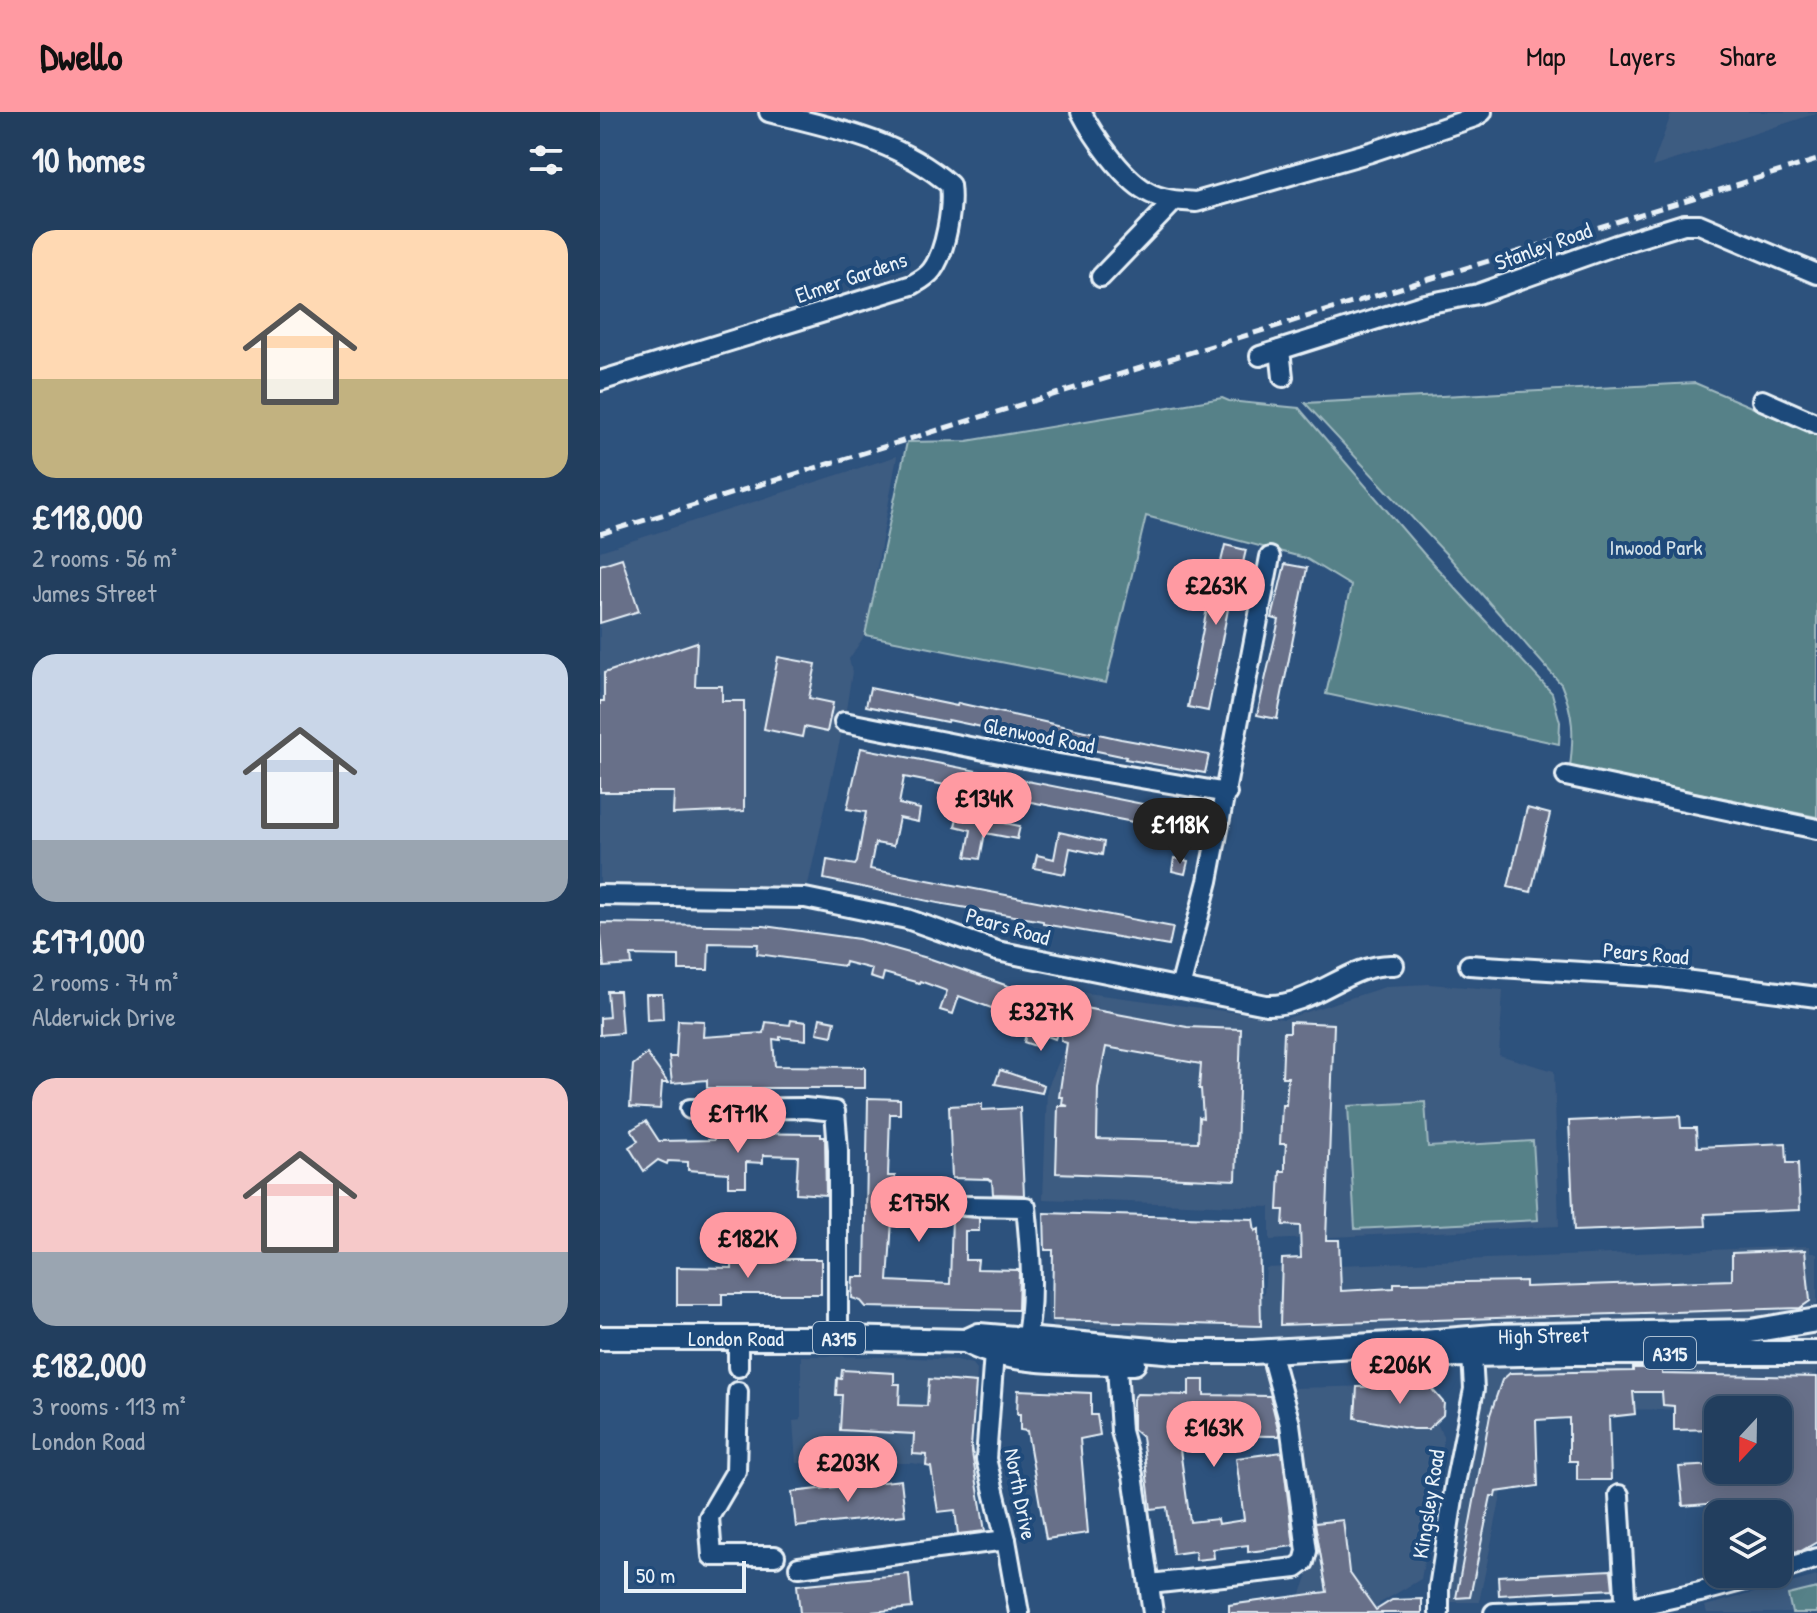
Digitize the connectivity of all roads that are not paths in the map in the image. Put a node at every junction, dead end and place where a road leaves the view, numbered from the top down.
1 (769, 112) edge
2 (1081, 112) edge
3 (1482, 112) edge
4 (1174, 201) junction
5 (1817, 274) edge
6 (1101, 277) dead end
7 (1280, 350) junction
8 (1260, 356) dead end
9 (1283, 377) dead end
10 (600, 381) edge
11 (1762, 400) dead end
12 (1817, 424) edge
13 (1270, 557) dead end
14 (844, 722) dead end
15 (1566, 776) dead end
16 (1227, 793) junction
17 (1817, 829) edge
18 (600, 895) edge
19 (1394, 965) dead end
20 (1469, 965) dead end
21 (1180, 988) junction
22 (1817, 997) edge
23 (690, 1109) dead end
24 (965, 1206) dead end
25 (1817, 1320) edge
26 (1751, 1331) junction
27 (600, 1338) edge
28 (738, 1338) junction
29 (838, 1338) junction
30 (1817, 1339) edge
31 (994, 1345) junction
32 (1471, 1347) junction
33 (1025, 1348) junction
34 (1817, 1353) edge
35 (1116, 1355) junction
36 (1272, 1358) junction
37 (738, 1367) dead end
38 (738, 1392) dead end
39 (1619, 1495) dead end
40 (1006, 1540) junction
41 (775, 1556) dead end
42 (1817, 1558) edge
43 (1792, 1566) edge
44 (799, 1567) dead end
45 (1150, 1584) junction
46 (1715, 1588) edge
47 (1626, 1610) edge
48 (1019, 1613) edge
49 (1153, 1613) edge
50 (1439, 1613) edge
51 (1494, 1613) edge

1 - 10 street, Elmer Gardens
2 - 4 street
3 - 4 street
4 - 6 street
5 - 7 street, Stanley Road
7 - 8 street, Stanley Road
7 - 9 street
11 - 12 street
13 - 16 street
14 - 16 street, Glenwood Road
15 - 17 street
16 - 21 street
18 - 21 street, Pears Road
19 - 21 street, Pears Road
20 - 22 street, Pears Road
23 - 29 street
24 - 33 street
25 - 26 main road, High Street / A315
26 - 30 main road
26 - 32 main road, High Street / A315
27 - 28 main road, London Road / A315
28 - 29 main road, London Road / A315
28 - 37 street
29 - 31 main road, London Road / A315
31 - 33 main road, London Road / A315
31 - 40 street, North Drive
32 - 34 main road, High Street / A315
32 - 36 main road, High Street / A315
32 - 50 street, Kingsley Road
33 - 35 main road, London Road / A315
35 - 36 main road, London Road / A315
35 - 45 street
36 - 45 street
38 - 41 street
39 - 47 street
40 - 44 street
40 - 48 street, North Drive
42 - 43 street
45 - 49 street
46 - 47 street
47 - 51 street

